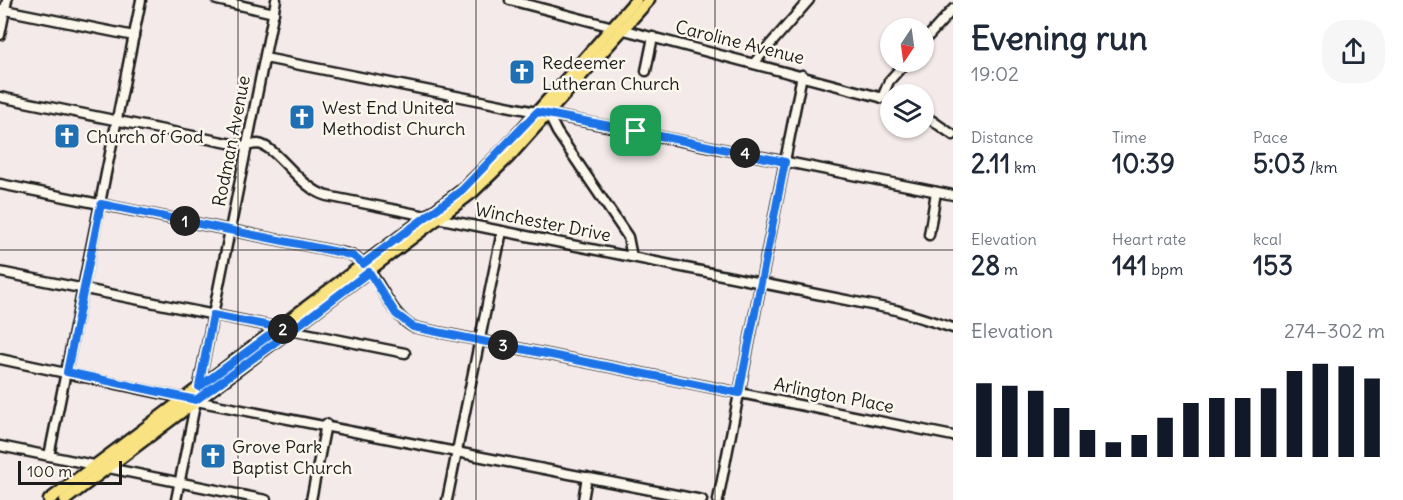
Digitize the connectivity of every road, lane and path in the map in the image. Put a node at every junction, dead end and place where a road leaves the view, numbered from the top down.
1 (7, 0) edge
2 (141, 0) edge
3 (217, 0) edge
4 (276, 0) edge
5 (510, 0) edge
6 (636, 0) edge
7 (649, 0) edge
8 (809, 0) edge
9 (953, 9) edge
10 (2, 10) edge
11 (274, 13) junction
12 (618, 28) junction
13 (934, 30) edge
14 (0, 35) edge
15 (134, 36) junction
16 (653, 37) junction
17 (265, 58) junction
18 (754, 63) junction
19 (646, 71) dead end
20 (897, 72) edge
21 (802, 75) junction
22 (889, 84) edge
23 (0, 97) edge
24 (880, 97) edge
25 (543, 113) junction
26 (117, 120) junction
27 (934, 122) edge
28 (953, 135) edge
29 (247, 146) junction
30 (785, 162) junction
31 (0, 184) edge
32 (936, 192) junction
33 (953, 195) edge
34 (101, 204) junction
35 (428, 216) junction
36 (441, 219) junction
37 (230, 230) junction
38 (502, 231) junction
39 (929, 235) dead end
40 (632, 257) junction
41 (366, 268) junction
42 (0, 272) edge
43 (761, 282) junction
44 (84, 288) junction
45 (213, 315) junction
46 (279, 328) junction
47 (953, 328) edge
48 (292, 330) junction
49 (479, 340) junction
50 (405, 353) dead end
51 (0, 359) edge
52 (67, 372) junction
53 (199, 387) junction
54 (739, 393) junction
55 (191, 399) junction
56 (326, 424) junction
57 (953, 436) edge
58 (0, 446) edge
59 (457, 450) junction
60 (49, 456) junction
61 (95, 465) junction
62 (108, 468) junction
63 (588, 477) junction
64 (180, 483) junction
65 (49, 500) edge
66 (65, 500) edge
67 (176, 500) edge
68 (266, 500) edge
69 (311, 500) edge
70 (447, 500) edge
71 (583, 500) edge
72 (702, 500) edge
73 (718, 500) edge

1 - 10 street
2 - 15 street
3 - 11 street
4 - 11 street, Rodman Avenue
5 - 12 street, Caroline Avenue
6 - 12 main road
7 - 12 main road
8 - 18 street
9 - 13 street
10 - 14 street
10 - 15 street
11 - 17 street, Rodman Avenue
12 - 16 street, Caroline Avenue
12 - 25 main road
15 - 26 street
16 - 18 street, Caroline Avenue
16 - 19 street
17 - 25 street
17 - 29 street, Rodman Avenue
18 - 21 street, Caroline Avenue
20 - 22 street
21 - 24 street, Caroline Avenue
21 - 30 street
23 - 26 street, Winchester Drive
25 - 30 street
25 - 35 main road
25 - 36 main road
25 - 40 street
26 - 29 street, Winchester Drive
26 - 34 street
27 - 28 street
29 - 35 street, Winchester Drive
29 - 37 street, Rodman Avenue
30 - 32 street
30 - 43 street
31 - 34 street
32 - 33 street
32 - 39 street
34 - 37 street
34 - 44 street
35 - 36 street, Winchester Drive
35 - 41 main road
36 - 38 street, Winchester Drive
36 - 41 main road
37 - 41 street
37 - 45 street, Rodman Avenue
38 - 40 street, Winchester Drive
38 - 49 street
40 - 43 street, Winchester Drive
41 - 46 main road
41 - 48 main road
41 - 49 street, Arlington Place
42 - 44 street
43 - 47 street, Winchester Drive
43 - 54 street
44 - 45 street
44 - 52 street
45 - 46 street
45 - 53 street, Rodman Avenue
46 - 48 street
46 - 53 main road
48 - 50 street
48 - 55 main road
49 - 54 street, Arlington Place
49 - 59 street
51 - 52 street
52 - 55 street
52 - 60 street
53 - 55 main road
54 - 57 street, Arlington Place
54 - 73 street
55 - 56 street
55 - 61 main road
55 - 62 main road
55 - 64 street
56 - 59 street
56 - 69 street
58 - 60 street
59 - 63 street
59 - 70 street
60 - 61 street
61 - 62 street
61 - 65 main road
62 - 64 street
62 - 66 main road
63 - 71 street
63 - 72 street
64 - 67 street
64 - 68 street

